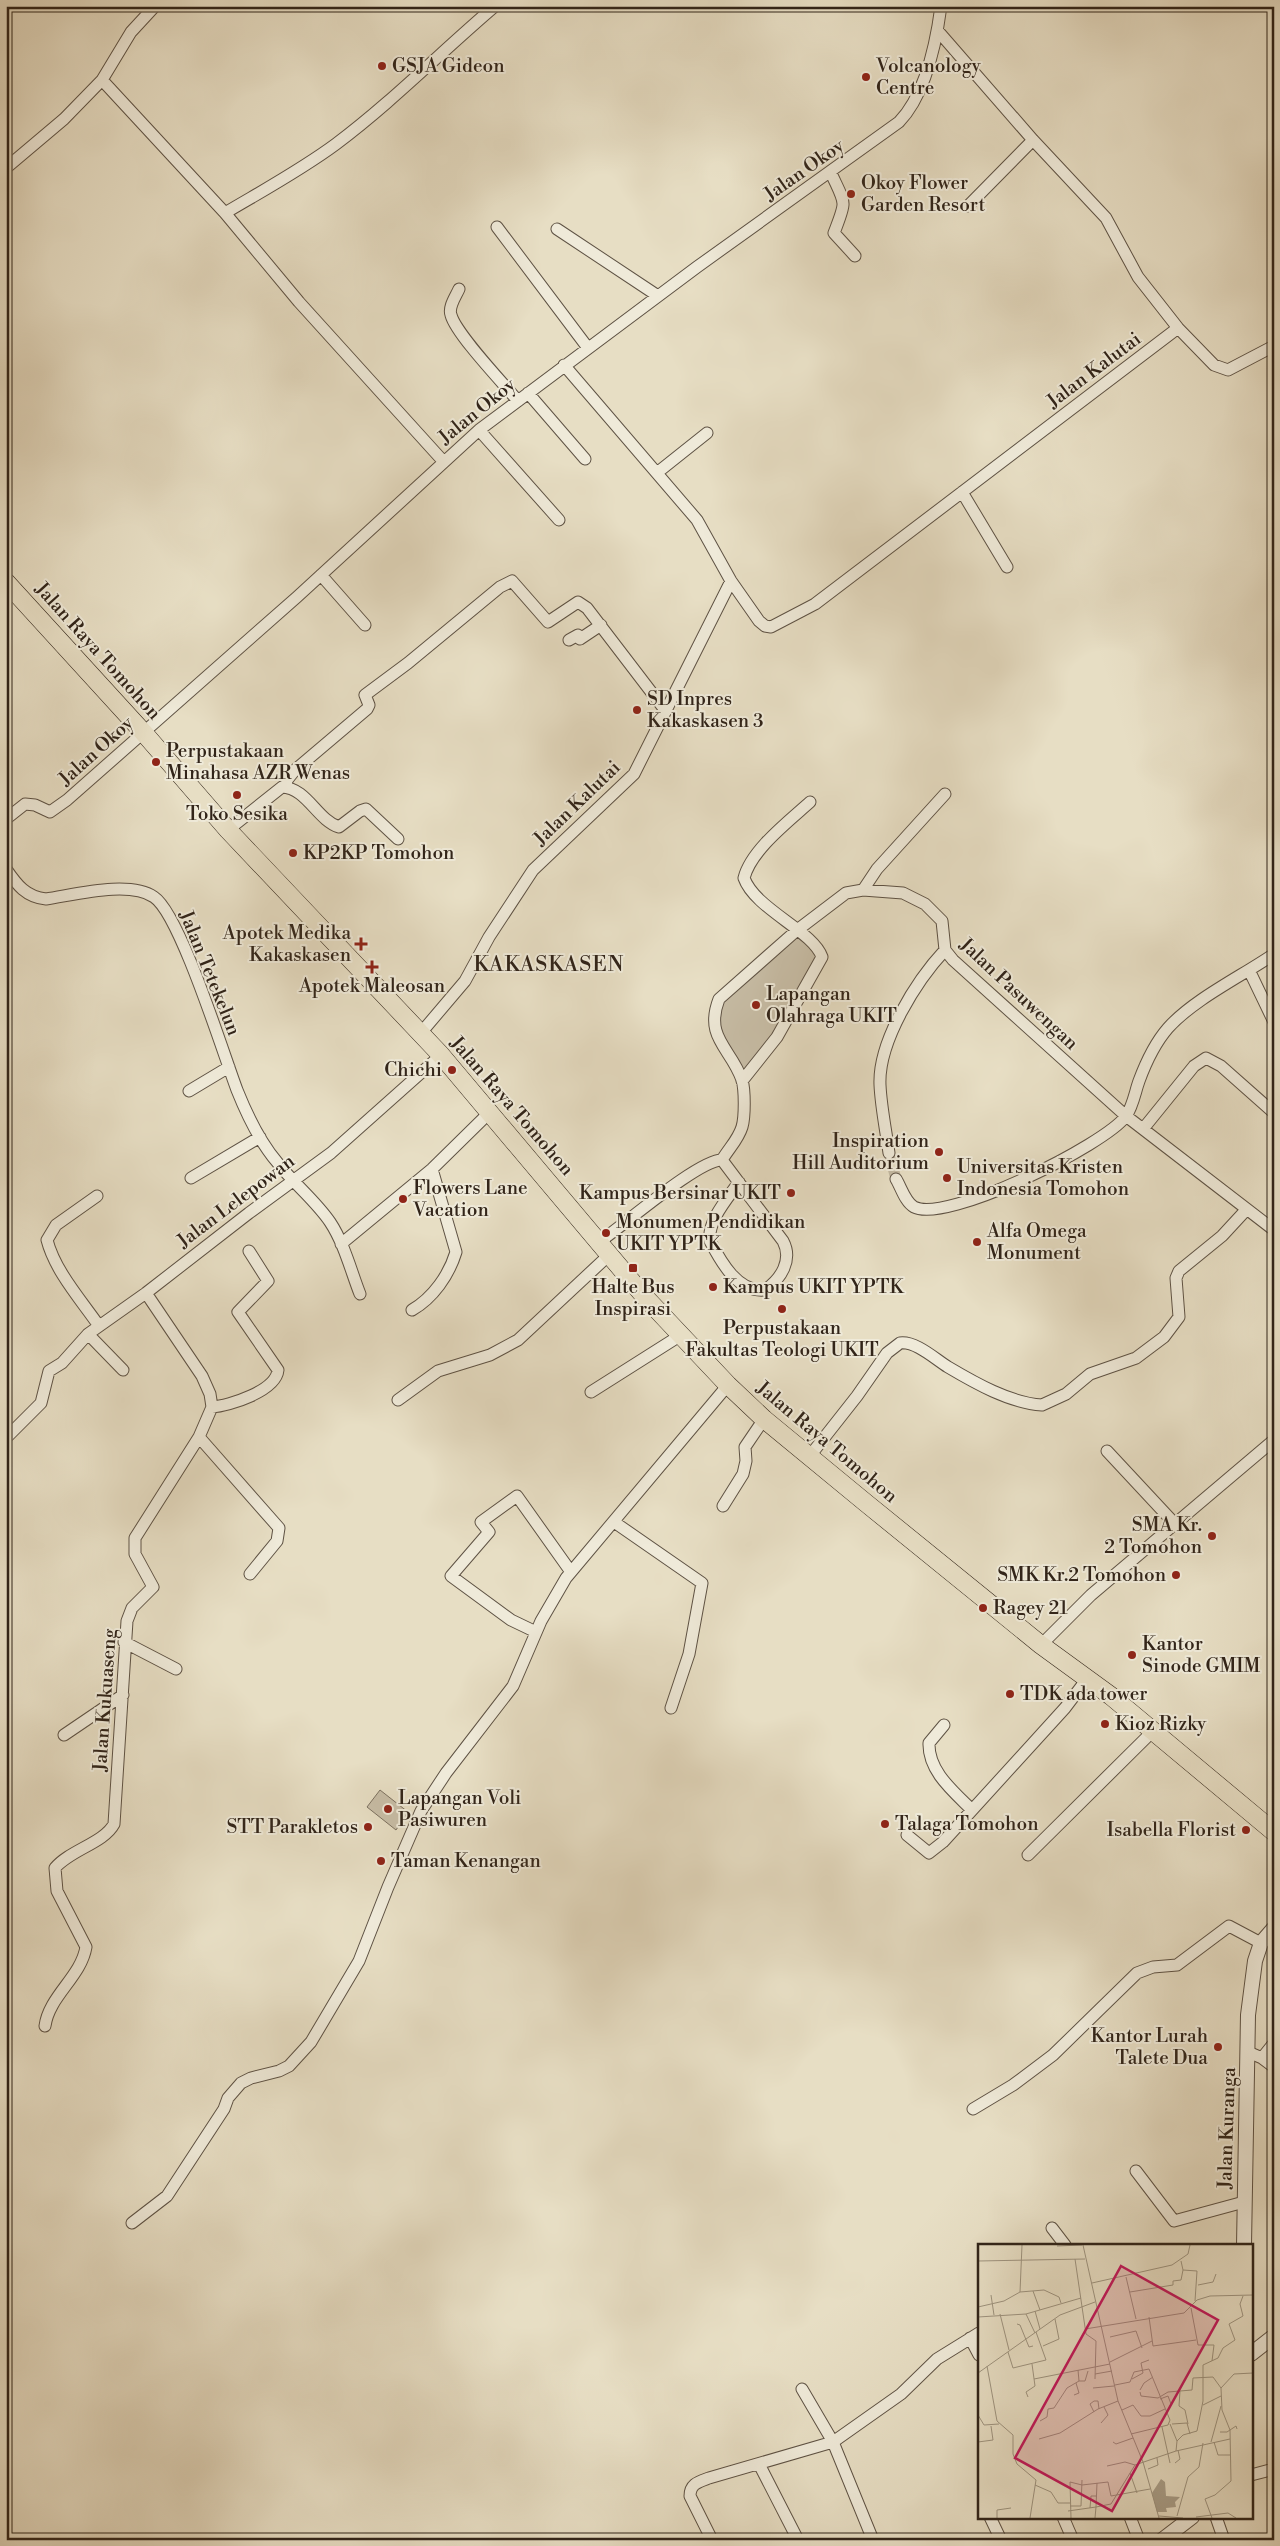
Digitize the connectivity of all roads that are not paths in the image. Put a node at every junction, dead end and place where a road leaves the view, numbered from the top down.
1 (155, 6) edge
2 (495, 6) edge
3 (941, 6) edge
4 (938, 31) junction
5 (102, 80) junction
6 (1033, 140) junction
7 (6, 168) edge
8 (831, 173) junction
9 (968, 206) dead end
10 (226, 213) junction
11 (497, 227) dead end
12 (557, 230) dead end
13 (855, 256) dead end
14 (459, 289) dead end
15 (658, 296) junction
16 (1178, 328) junction
17 (1274, 346) edge
18 (588, 348) junction
19 (564, 365) junction
20 (528, 393) junction
21 (518, 401) junction
22 (479, 430) junction
23 (708, 433) dead end
24 (585, 459) dead end
25 (443, 461) junction
26 (658, 472) junction
27 (962, 492) junction
28 (559, 520) dead end
29 (1007, 567) dead end
30 (321, 575) junction
31 (732, 581) junction
32 (6, 582) edge
33 (364, 625) dead end
34 (601, 626) junction
35 (569, 640) dead end
36 (665, 710) junction
37 (143, 732) junction
38 (286, 787) junction
39 (945, 794) dead end
40 (810, 802) dead end
41 (6, 819) edge
42 (228, 830) junction
43 (398, 839) dead end
44 (6, 869) edge
45 (863, 890) junction
46 (796, 931) junction
47 (945, 950) junction
48 (1274, 954) edge
49 (1249, 970) junction
50 (1274, 1022) edge
51 (420, 1034) junction
52 (441, 1055) junction
53 (229, 1067) junction
54 (742, 1081) junction
55 (189, 1091) dead end
56 (489, 1113) junction
57 (1274, 1113) edge
58 (1126, 1116) junction
59 (1143, 1129) junction
60 (260, 1137) junction
61 (889, 1153) tunnel mouth
62 (722, 1160) junction
63 (432, 1169) junction
64 (190, 1178) dead end
65 (896, 1179) tunnel mouth
66 (293, 1180) junction
67 (739, 1182) junction
68 (97, 1196) dead end
69 (1246, 1210) junction
70 (1274, 1230) edge
71 (341, 1244) junction
72 (604, 1249) junction
73 (249, 1251) dead end
74 (146, 1293) junction
75 (360, 1294) dead end
76 (412, 1310) dead end
77 (99, 1326) junction
78 (88, 1334) junction
79 (681, 1335) junction
80 (123, 1370) dead end
81 (728, 1385) junction
82 (591, 1392) dead end
83 (398, 1400) dead end
84 (212, 1407) junction
85 (764, 1419) junction
86 (199, 1437) junction
87 (6, 1438) edge
88 (1274, 1440) edge
89 (1107, 1451) dead end
90 (809, 1457) junction
91 (723, 1506) dead end
92 (614, 1522) junction
93 (1175, 1524) junction
94 (572, 1572) junction
95 (250, 1574) dead end
96 (536, 1632) junction
97 (124, 1642) junction
98 (1041, 1645) junction
99 (176, 1669) dead end
100 (1087, 1679) junction
101 (123, 1695) junction
102 (671, 1708) dead end
103 (944, 1725) dead end
104 (1153, 1731) junction
105 (64, 1735) dead end
106 (972, 1810) junction
107 (1274, 1832) edge
108 (907, 1835) dead end
109 (1028, 1855) dead end
110 (1274, 1928) edge
111 (1261, 1943) junction
112 (45, 2026) dead end
113 (1274, 2043) edge
114 (1248, 2052) junction
115 (1262, 2058) junction
116 (1274, 2067) edge
117 (973, 2109) dead end
118 (1136, 2171) dead end
119 (1244, 2202) junction
120 (132, 2223) dead end
121 (1052, 2228) dead end
122 (1064, 2244) edge
123 (1244, 2244) edge
124 (974, 2335) edge
125 (1274, 2336) edge
126 (978, 2351) edge
127 (1252, 2353) edge
128 (802, 2389) dead end
129 (834, 2442) junction
130 (759, 2464) junction
131 (1274, 2468) edge
132 (1252, 2475) edge
133 (990, 2518) edge
134 (1063, 2518) edge
135 (1130, 2518) edge
136 (1191, 2518) edge
137 (1216, 2518) edge
138 (712, 2540) edge
139 (798, 2540) edge
140 (873, 2540) edge
141 (1001, 2540) edge
142 (1073, 2540) edge
143 (1139, 2540) edge
144 (1162, 2540) edge
145 (1224, 2540) edge

1 - 5 street
2 - 10 street
3 - 4 street, Jalan Okoy
4 - 6 street
4 - 8 street, Jalan Okoy
5 - 7 street
5 - 10 street
6 - 9 street
6 - 16 street
8 - 13 street
8 - 15 street, Jalan Okoy
10 - 25 street
11 - 18 street
12 - 15 street
14 - 21 street
15 - 18 street, Jalan Okoy
16 - 17 street
16 - 27 street, Jalan Kalutai
18 - 19 street, Jalan Okoy
19 - 20 street, Jalan Okoy
19 - 26 street, Jalan Kalutai
20 - 21 street, Jalan Okoy
20 - 24 street
21 - 22 street, Jalan Okoy
22 - 25 street, Jalan Okoy
22 - 28 street
23 - 26 street
25 - 30 street, Jalan Okoy
26 - 31 street, Jalan Kalutai
27 - 29 street
27 - 31 street, Jalan Kalutai
30 - 33 street
30 - 37 street, Jalan Okoy
31 - 36 street, Jalan Kalutai
32 - 37 highway, Jalan Raya Tomohon
34 - 35 street
34 - 36 street
34 - 38 street
36 - 51 street, Jalan Kalutai
37 - 41 street, Jalan Okoy
37 - 42 highway, Jalan Raya Tomohon
38 - 42 street
38 - 43 street
39 - 45 street
40 - 46 street
42 - 51 highway, Jalan Raya Tomohon
44 - 53 street, Jalan Tetekelun
45 - 46 street, Jalan Pasuwengan
45 - 47 street, Jalan Pasuwengan
46 - 54 street
46 - 54 street, Jalan Pasuwengan
47 - 58 street, Jalan Pasuwengan
47 - 61 street
48 - 49 street
49 - 50 street
49 - 58 street
51 - 52 highway, Jalan Raya Tomohon
52 - 56 highway, Jalan Raya Tomohon
52 - 66 street, Jalan Lelepowan
53 - 55 street
53 - 60 street, Jalan Tetekelun
54 - 62 street, Jalan Pasuwengan
56 - 63 street
56 - 72 highway, Jalan Raya Tomohon
57 - 59 street
58 - 59 street, Jalan Pasuwengan
58 - 65 street
59 - 69 street, Jalan Pasuwengan
60 - 64 street
60 - 66 street, Jalan Tetekelun
62 - 67 street
62 - 72 street
63 - 71 street
63 - 76 street
66 - 71 street, Jalan Tetekelun
66 - 74 street, Jalan Lelepowan
67 - 67 street
68 - 77 street
69 - 70 street, Jalan Pasuwengan
69 - 90 street
71 - 75 street, Jalan Tetekelun
72 - 79 highway, Jalan Raya Tomohon
72 - 83 street
73 - 84 street
74 - 77 street, Jalan Lelepowan
74 - 84 street
77 - 78 street, Jalan Lelepowan
78 - 80 street
78 - 87 street, Jalan Lelepowan
79 - 81 highway, Jalan Raya Tomohon
79 - 82 street
81 - 85 highway, Jalan Raya Tomohon
81 - 92 street
84 - 86 street, Jalan Kukuaseng
85 - 90 highway, Jalan Raya Tomohon
85 - 91 street
86 - 95 street
86 - 97 street, Jalan Kukuaseng
88 - 93 street
89 - 93 street
90 - 98 highway, Jalan Raya Tomohon
92 - 94 street
92 - 102 street
93 - 98 street
94 - 96 street
94 - 96 street
96 - 120 street
97 - 99 street
97 - 101 street, Jalan Kukuaseng
98 - 100 highway, Jalan Raya Tomohon
100 - 104 highway, Jalan Raya Tomohon
100 - 106 street
101 - 105 street
101 - 112 street, Jalan Kukuaseng
103 - 106 street
104 - 107 highway, Jalan Raya Tomohon
104 - 109 street
106 - 108 street
110 - 111 street, Jalan Kuranga
111 - 114 street, Jalan Kuranga
111 - 117 street
113 - 115 street
114 - 115 street
114 - 119 street, Jalan Kuranga
115 - 116 street
118 - 119 street
119 - 123 street, Jalan Kuranga
121 - 122 street
124 - 126 street
124 - 129 street
125 - 127 street
128 - 129 street
129 - 130 street
129 - 140 street
130 - 138 street
130 - 139 street
131 - 132 street
133 - 141 street
134 - 142 street
135 - 143 street
136 - 144 street
137 - 145 street

